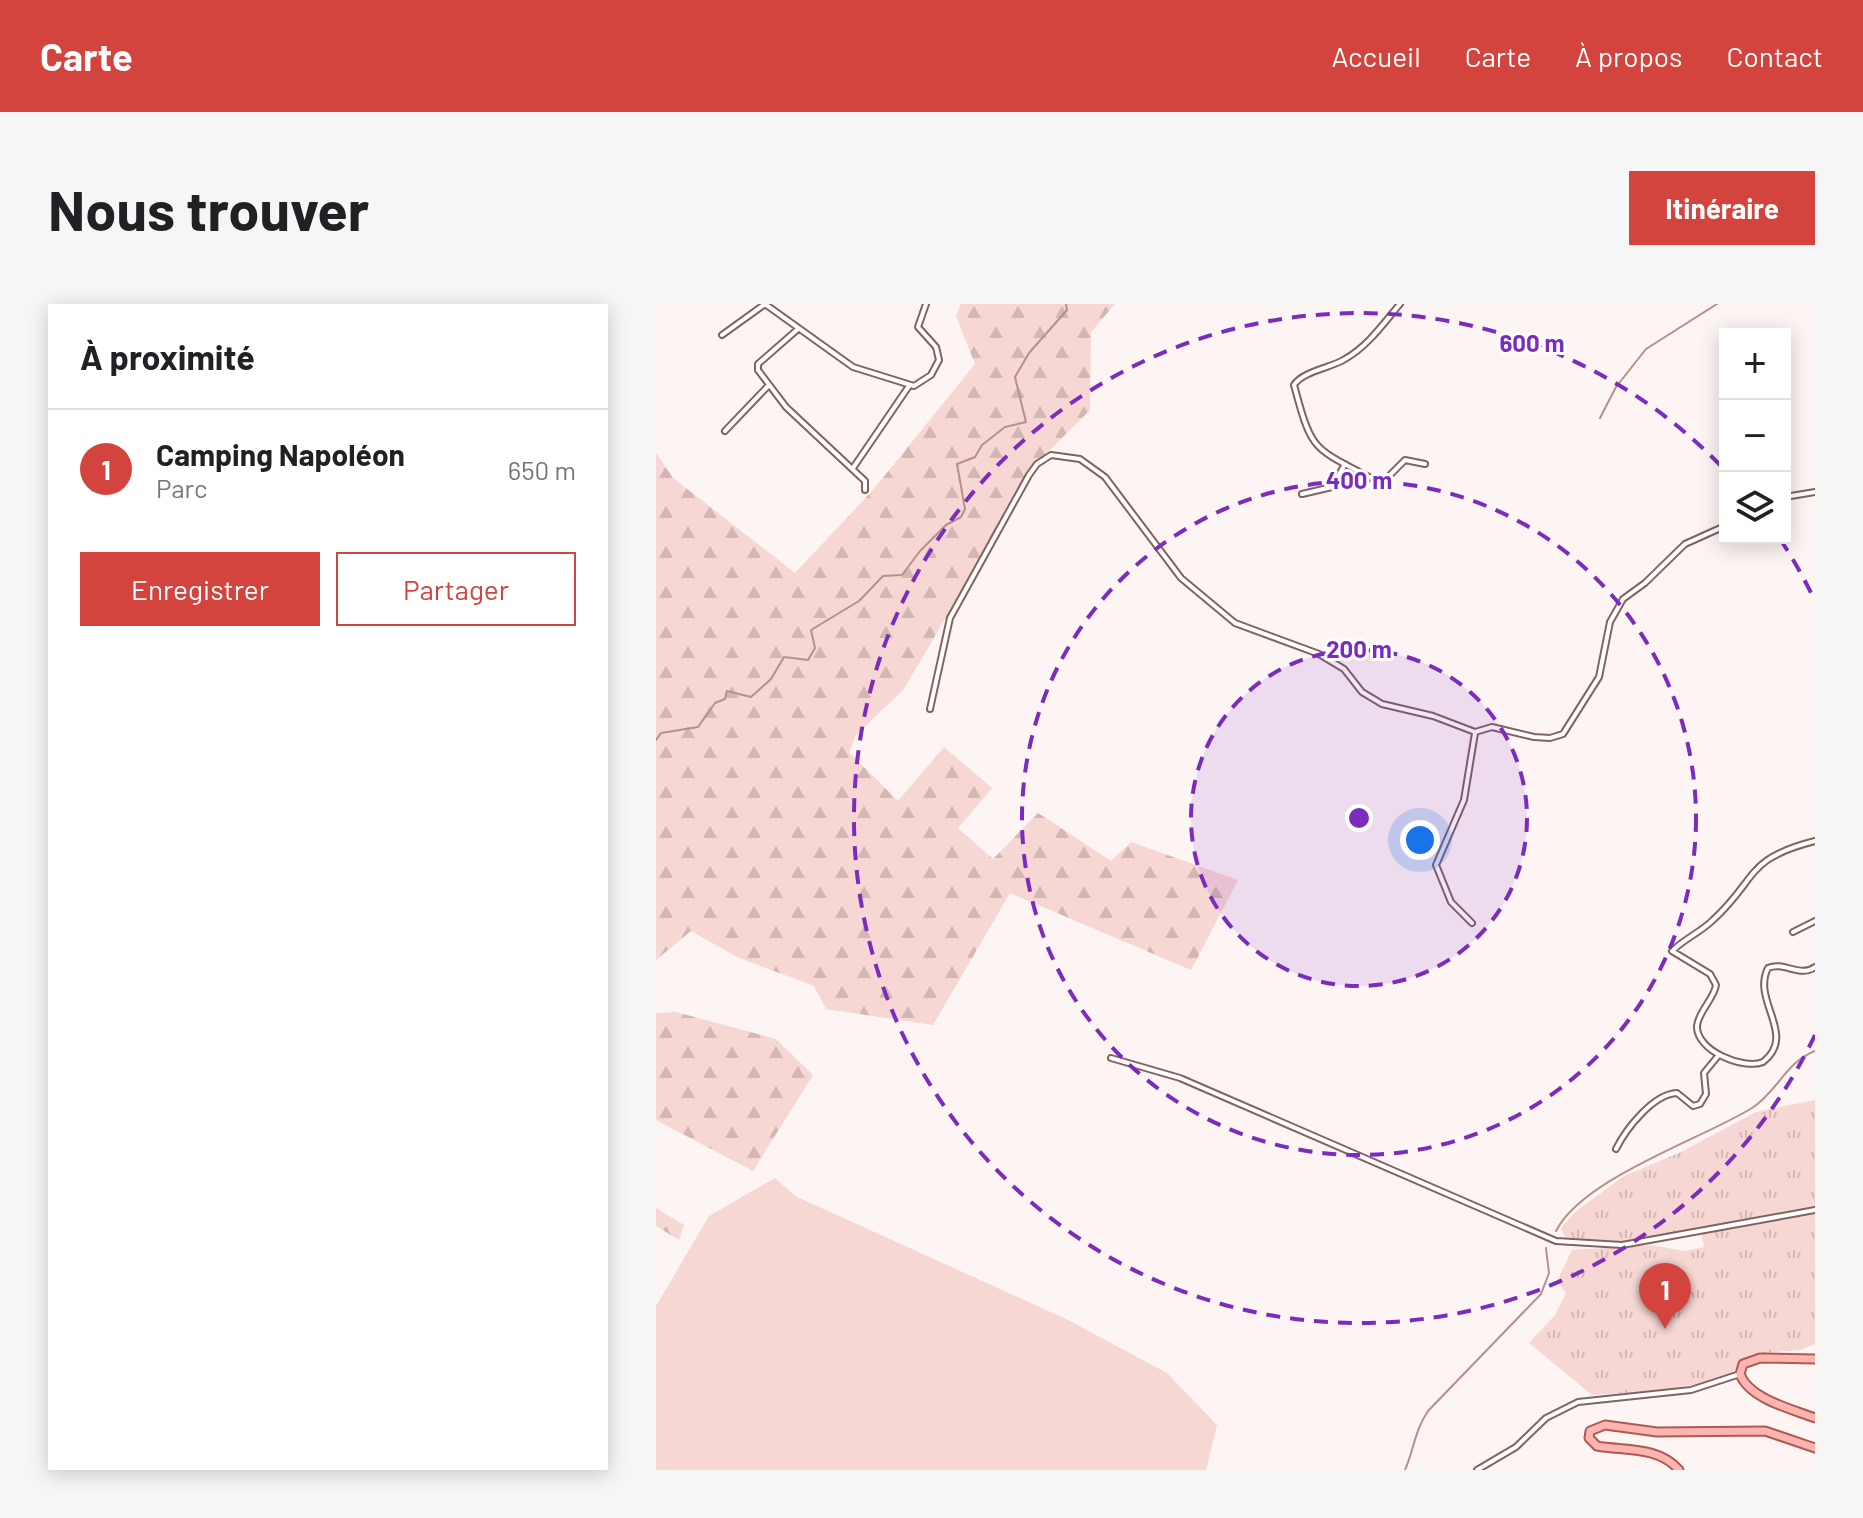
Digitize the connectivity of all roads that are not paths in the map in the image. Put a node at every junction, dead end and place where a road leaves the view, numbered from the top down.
1 (765, 304) edge
2 (926, 304) edge
3 (1400, 304) edge
4 (798, 329) junction
5 (722, 335) dead end
6 (769, 385) junction
7 (909, 386) junction
8 (725, 431) dead end
9 (1345, 464) junction
10 (1425, 464) dead end
11 (853, 468) junction
12 (865, 490) dead end
13 (1815, 492) edge
14 (1302, 494) dead end
15 (1791, 496) edge
16 (1719, 529) edge
17 (930, 709) dead end
18 (1475, 732) junction
19 (1815, 841) edge
20 (1815, 921) edge
21 (1472, 923) dead end
22 (1793, 932) dead end
23 (1815, 967) edge
24 (1718, 1056) junction
25 (1111, 1058) dead end
26 (1616, 1149) dead end
27 (1815, 1210) edge
28 (1815, 1359) edge
29 (1740, 1374) junction
30 (1815, 1418) edge
31 (1815, 1448) edge
32 (1477, 1470) edge
33 (1679, 1470) edge

1 - 4 street
1 - 5 street
2 - 7 street
3 - 9 street
4 - 6 street
4 - 7 street
6 - 8 street
6 - 11 street
7 - 11 street
9 - 10 street
9 - 14 street
11 - 12 street
13 - 15 street
16 - 18 street
17 - 18 street
18 - 21 street
19 - 24 street
20 - 22 street
23 - 24 street
24 - 26 street
25 - 27 street
28 - 29 main road
29 - 30 main road
29 - 32 street
31 - 33 main road

